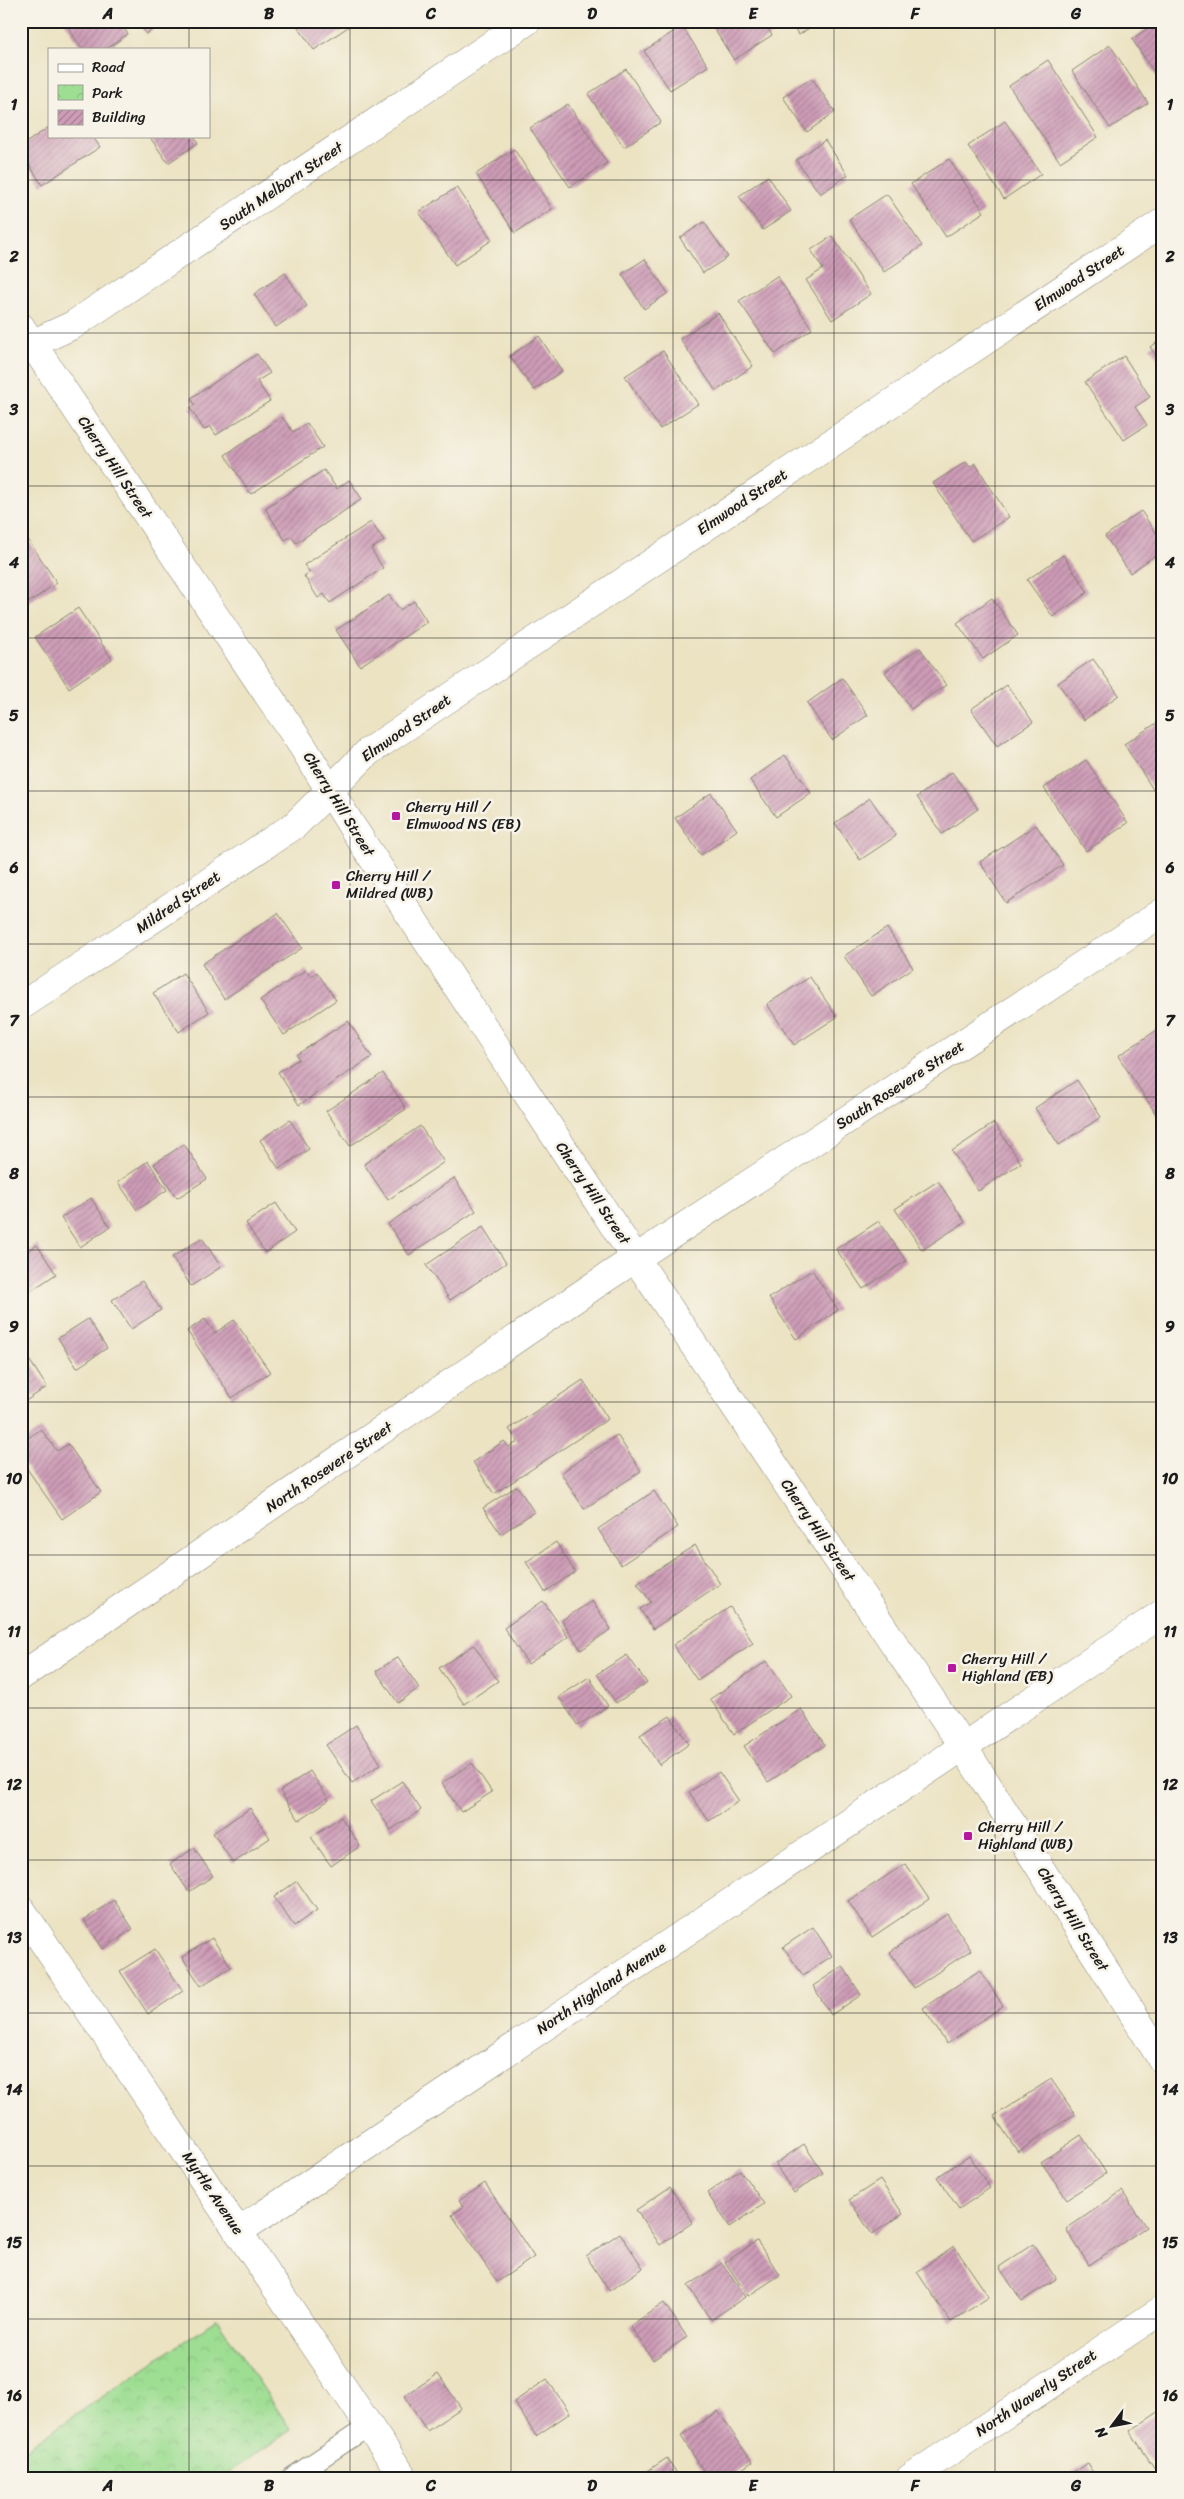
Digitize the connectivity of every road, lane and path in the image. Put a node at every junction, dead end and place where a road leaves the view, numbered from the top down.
1 (526, 21) edge
2 (1163, 222) edge
3 (25, 340) edge
4 (329, 791) junction
5 (1163, 912) edge
6 (21, 1006) edge
7 (636, 1258) junction
8 (1163, 1613) edge
9 (21, 1676) edge
10 (962, 1745) junction
11 (21, 1909) edge
12 (1163, 2061) edge
13 (239, 2231) junction
14 (1163, 2309) edge
15 (369, 2426) junction
16 (291, 2478) edge
17 (404, 2478) edge
18 (910, 2478) edge

1 - 3 street, South Melborn Street
2 - 4 street, Elmwood Street
3 - 4 street, Cherry Hill Street
4 - 6 street, Mildred Street
4 - 7 street, Cherry Hill Street
5 - 7 street, South Rosevere Street
7 - 9 street, North Rosevere Street
7 - 10 street, Cherry Hill Street
8 - 10 street, North Highland Avenue
10 - 12 street, Cherry Hill Street
10 - 13 street, North Highland Avenue
11 - 13 street, Myrtle Avenue
13 - 15 street, Myrtle Avenue
14 - 18 street, North Waverly Street
15 - 16 lane
15 - 17 street, Myrtle Avenue

